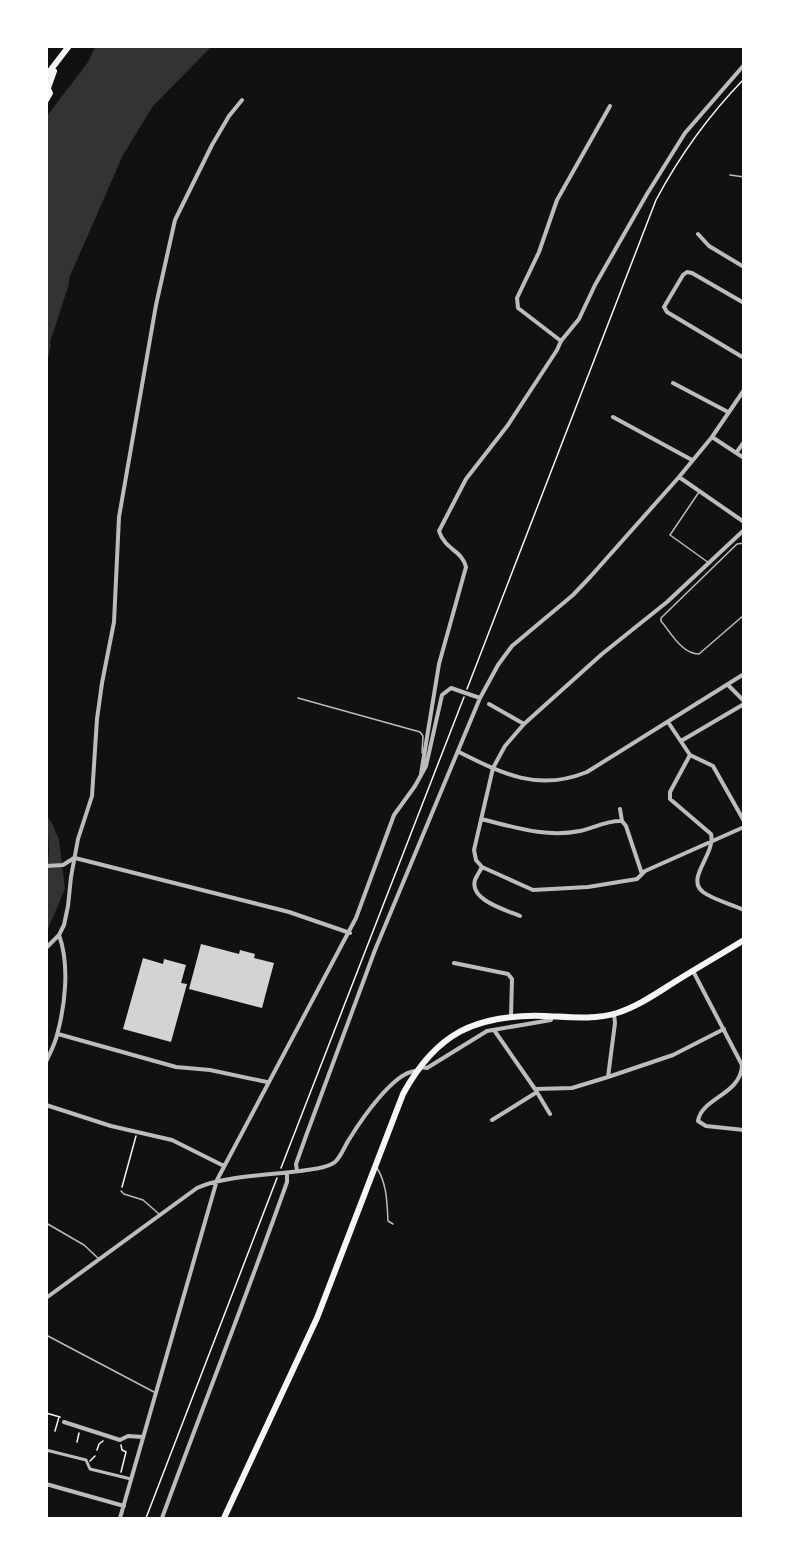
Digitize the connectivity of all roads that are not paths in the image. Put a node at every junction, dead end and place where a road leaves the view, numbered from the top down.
1 (69, 46) edge
2 (744, 65) edge
3 (56, 66) junction
4 (46, 76) edge
5 (47, 87) edge
6 (46, 100) edge
7 (242, 100) dead end
8 (610, 106) dead end
9 (729, 175) dead end
10 (744, 177) edge
11 (698, 234) dead end
12 (744, 267) edge
13 (744, 303) edge
14 (561, 341) junction
15 (744, 358) edge
16 (673, 383) dead end
17 (744, 390) edge
18 (728, 412) junction
19 (613, 417) dead end
20 (711, 437) junction
21 (744, 442) edge
22 (736, 453) junction
23 (744, 458) edge
24 (692, 460) junction
25 (679, 477) junction
26 (700, 492) junction
27 (744, 522) edge
28 (744, 530) edge
29 (744, 543) edge
30 (710, 563) junction
31 (744, 615) edge
32 (744, 674) edge
33 (728, 685) junction
34 (298, 698) dead end
35 (480, 698) junction
36 (744, 703) edge
37 (489, 704) dead end
38 (668, 722) junction
39 (524, 724) junction
40 (681, 741) junction
41 (459, 752) junction
42 (423, 755) junction
43 (690, 755) junction
44 (493, 768) junction
45 (421, 775) junction
46 (620, 809) dead end
47 (481, 819) junction
48 (744, 821) edge
49 (622, 822) junction
50 (744, 827) edge
51 (712, 840) junction
52 (75, 858) junction
53 (46, 866) edge
54 (482, 867) junction
55 (642, 874) junction
56 (744, 910) edge
57 (520, 916) dead end
58 (350, 933) junction
59 (59, 935) junction
60 (744, 940) edge
61 (46, 948) edge
62 (454, 963) dead end
63 (692, 970) junction
64 (614, 1014) junction
65 (511, 1016) junction
66 (551, 1016) junction
67 (723, 1029) junction
68 (494, 1030) junction
69 (58, 1034) junction
70 (46, 1062) edge
71 (417, 1069) junction
72 (609, 1077) junction
73 (267, 1082) junction
74 (536, 1091) junction
75 (46, 1105) edge
76 (550, 1114) dead end
77 (492, 1120) dead end
78 (744, 1130) edge
79 (375, 1164) junction
80 (224, 1166) junction
81 (297, 1171) junction
82 (287, 1173) junction
83 (217, 1180) junction
84 (121, 1191) road end
85 (160, 1214) junction
86 (46, 1224) edge
87 (393, 1224) dead end
88 (99, 1259) junction
89 (46, 1298) edge
90 (46, 1335) edge
91 (155, 1393) junction
92 (64, 1422) road end
93 (143, 1437) junction
94 (49, 1450) edge
95 (131, 1479) junction
96 (46, 1484) edge
97 (124, 1506) junction
98 (120, 1518) edge
99 (162, 1518) edge
100 (224, 1518) edge

1 - 3 main road
2 - 14 street
3 - 4 main road
3 - 5 main road
5 - 6 main road
7 - 52 street
8 - 14 street
9 - 10 lane
11 - 12 street
13 - 15 street
14 - 42 street
16 - 18 street
17 - 18 street
18 - 20 street
19 - 24 street
20 - 22 street
20 - 24 street
21 - 22 street
22 - 23 street
24 - 25 street
25 - 26 street
25 - 35 street
26 - 27 street
26 - 30 lane
28 - 30 street
29 - 31 lane
30 - 39 street
32 - 33 street
33 - 36 street
33 - 38 street
34 - 42 lane
35 - 41 street
35 - 45 street
36 - 40 street
37 - 39 street
38 - 40 street
38 - 44 street
39 - 44 street
40 - 43 street
41 - 44 street
41 - 81 street
42 - 45 street
43 - 48 street
43 - 51 street
44 - 47 street
45 - 58 street
46 - 49 street
47 - 49 street
47 - 54 street
49 - 55 street
50 - 51 street
51 - 55 street
51 - 56 street
52 - 53 street
52 - 58 street
52 - 59 street
54 - 55 street
54 - 57 street
58 - 73 street
59 - 61 street
59 - 69 street
60 - 63 main road
62 - 65 street
63 - 64 main road
63 - 67 street
64 - 66 main road
64 - 72 street
65 - 66 main road
65 - 71 main road
66 - 68 street
67 - 72 street
67 - 78 street
68 - 71 street
68 - 74 street
69 - 70 street
69 - 73 street
71 - 79 main road
71 - 81 street
72 - 74 street
73 - 80 street
74 - 76 street
74 - 77 street
75 - 80 street
79 - 87 lane
79 - 100 main road
80 - 83 street
81 - 82 street
82 - 83 street
82 - 99 street
83 - 85 street
83 - 91 street
84 - 85 lane
85 - 88 street
86 - 88 lane
88 - 89 street
90 - 91 lane
91 - 93 street
92 - 93 street
93 - 95 street
94 - 95 street
95 - 97 street
96 - 97 street
97 - 98 street

